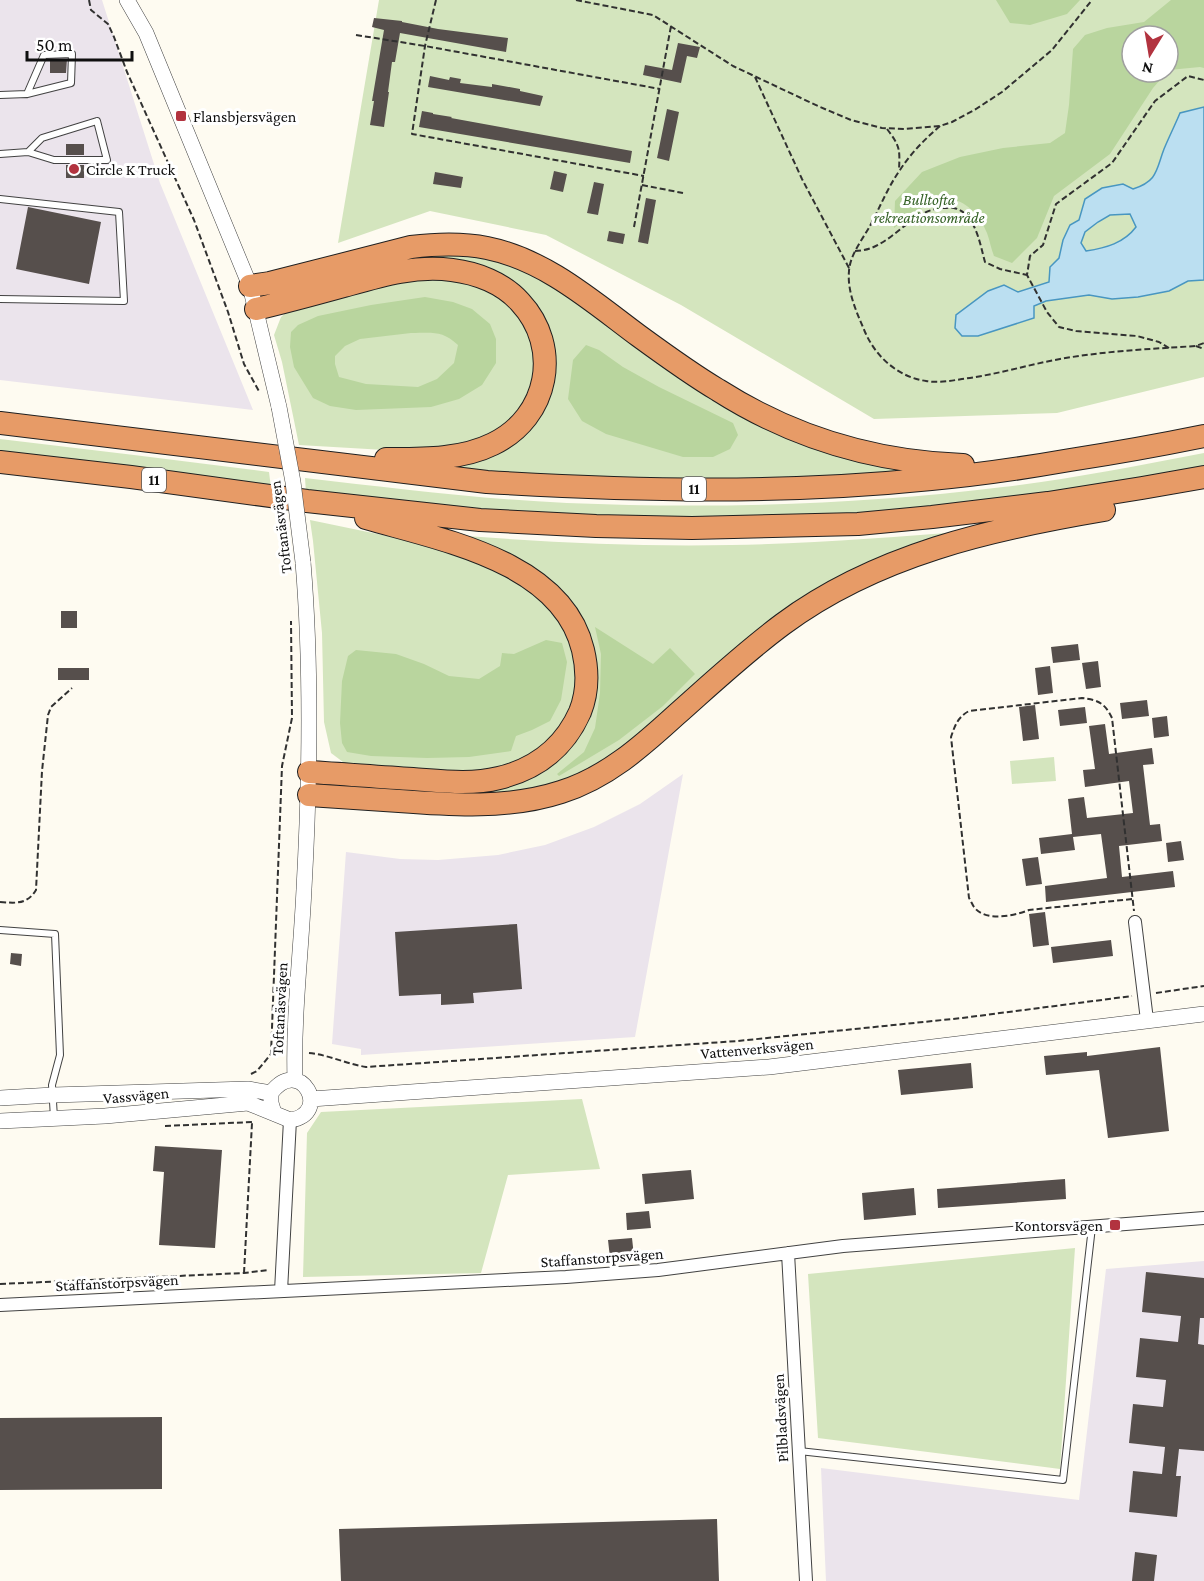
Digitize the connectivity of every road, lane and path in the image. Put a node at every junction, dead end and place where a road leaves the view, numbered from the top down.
1 (89, 0) edge
2 (126, 0) edge
3 (436, 0) edge
4 (576, 0) edge
5 (1092, 0) edge
6 (671, 26) junction
7 (356, 35) dead end
8 (425, 46) junction
9 (755, 76) junction
10 (1204, 80) edge
11 (660, 89) junction
12 (27, 93) junction
13 (0, 95) edge
14 (939, 126) junction
15 (887, 129) junction
16 (28, 152) junction
17 (0, 154) edge
18 (899, 170) junction
19 (644, 176) junction
20 (642, 185) junction
21 (683, 193) dead end
22 (0, 199) edge
23 (634, 227) dead end
24 (855, 251) junction
25 (849, 269) junction
26 (1027, 274) junction
27 (250, 286) junction
28 (0, 299) edge
29 (256, 309) junction
30 (1204, 343) edge
31 (1196, 346) junction
32 (1169, 348) junction
33 (1204, 349) edge
34 (263, 398) dead end
35 (0, 423) edge
36 (1204, 436) edge
37 (182, 444) junction
38 (1110, 453) junction
39 (0, 462) edge
40 (1204, 477) edge
41 (1204, 491) edge
42 (307, 501) junction
43 (291, 621) dead end
44 (72, 688) dead end
45 (309, 772) junction
46 (309, 795) junction
47 (1132, 899) junction
48 (0, 902) edge
49 (1135, 922) joint
50 (0, 930) edge
51 (1204, 986) edge
52 (1144, 994) junction
53 (1204, 1014) edge
54 (1147, 1020) junction
55 (294, 1052) junction
56 (295, 1080) junction
57 (271, 1093) junction
58 (53, 1095) junction
59 (0, 1098) edge
60 (311, 1099) junction
61 (248, 1103) junction
62 (274, 1113) junction
63 (54, 1119) junction
64 (290, 1120) junction
65 (0, 1121) edge
66 (1204, 1218) edge
67 (1092, 1226) junction
68 (788, 1253) junction
69 (283, 1268) junction
70 (244, 1273) junction
71 (0, 1284) edge
72 (281, 1291) junction
73 (0, 1305) edge
74 (799, 1451) junction
75 (806, 1581) edge

1 - 34 path
2 - 27 street, Toftanäsvägen
3 - 8 path
4 - 6 path
5 - 14 path
6 - 9 path
6 - 11 path
7 - 8 path
8 - 11 path
8 - 19 path
9 - 15 path
9 - 25 path
10 - 26 path
11 - 19 path
12 - 12 lane
12 - 13 lane
14 - 15 path
14 - 18 path
15 - 18 path
16 - 16 lane
16 - 17 lane
18 - 24 path
19 - 20 path
20 - 21 path
20 - 23 path
22 - 28 lane
24 - 25 path
24 - 26 path
25 - 32 path
26 - 32 path
27 - 29 street, Toftanäsvägen
27 - 38 highway
29 - 37 highway
29 - 45 street, Toftanäsvägen, bridge
30 - 31 path
31 - 32 path
31 - 33 path
35 - 37 highway, 11
36 - 38 highway, 11
37 - 38 highway, 11
39 - 42 highway, 11
40 - 42 highway, 11
41 - 46 highway
42 - 45 highway
43 - 55 path
44 - 48 path
45 - 46 street, Toftanäsvägen
46 - 55 street, Toftanäsvägen
47 - 47 path
47 - 49 path
49 - 52 street
50 - 58 lane
51 - 52 path
52 - 54 street
52 - 55 path
53 - 54 street, Vattenverksvägen
54 - 60 street, Vattenverksvägen
55 - 56 street, Toftanäsvägen
56 - 57 street
56 - 60 street
57 - 58 street, Vassvägen
57 - 62 street
58 - 59 street, Vassvägen
58 - 63 lane
60 - 64 street
61 - 62 street, Vassvägen
61 - 63 street, Vassvägen
61 - 70 path
62 - 64 street
63 - 65 street, Vassvägen
64 - 69 street
66 - 67 street, Staffanstorpsvägen
67 - 68 street, Staffanstorpsvägen
67 - 74 lane
68 - 72 street, Staffanstorpsvägen
68 - 74 street, Pilbladsvägen
69 - 70 path
69 - 72 street
70 - 71 path
72 - 73 street, Staffanstorpsvägen
74 - 75 street, Pilbladsvägen

